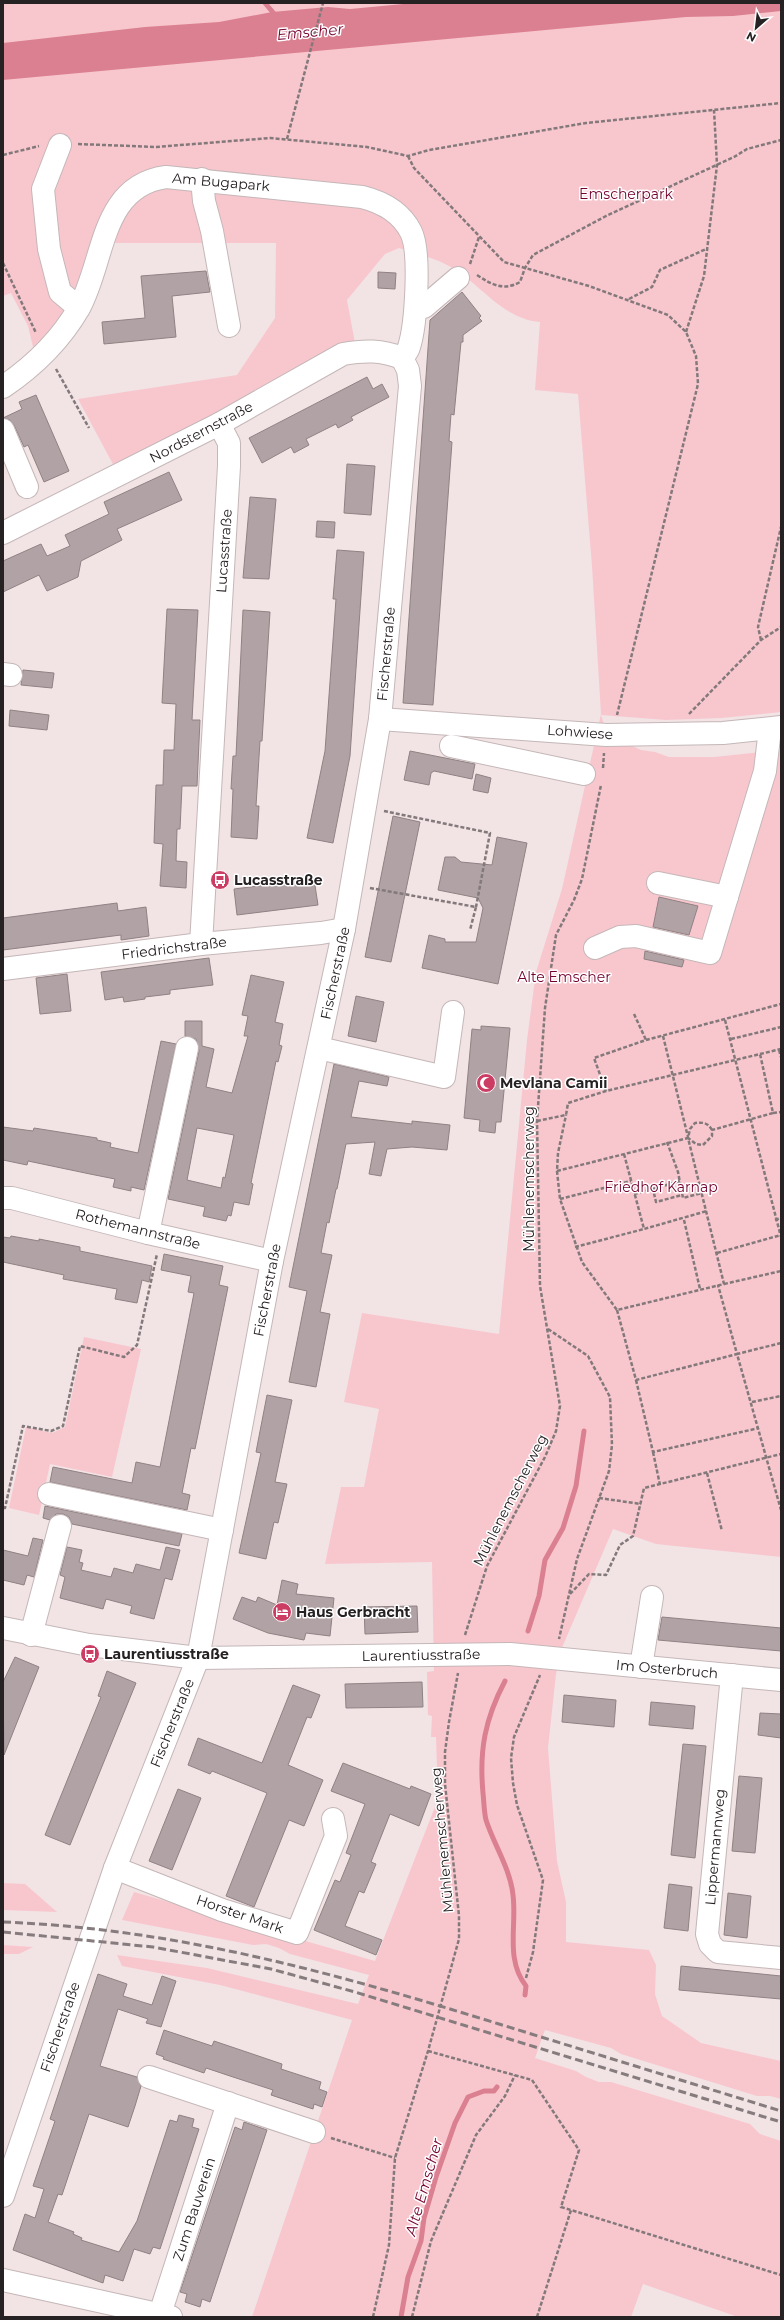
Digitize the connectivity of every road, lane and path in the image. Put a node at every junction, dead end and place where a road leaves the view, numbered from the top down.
1 (323, 3) edge
2 (781, 103) edge
3 (714, 110) junction
4 (287, 139) junction
5 (781, 140) edge
6 (60, 145) junction
7 (3, 155) edge
8 (408, 156) junction
9 (717, 165) junction
10 (202, 179) junction
11 (479, 237) junction
12 (707, 249) junction
13 (471, 257) dead end
14 (3, 263) edge
15 (525, 268) junction
16 (458, 278) joint
17 (629, 299) junction
18 (416, 306) junction
19 (79, 308) junction
20 (229, 326) dead end
21 (686, 332) junction
22 (45, 353) junction
23 (402, 358) junction
24 (3, 387) edge
25 (219, 424) junction
26 (89, 428) dead end
27 (3, 430) edge
28 (27, 486) dead end
29 (781, 527) edge
30 (3, 534) edge
31 (781, 628) edge
32 (762, 640) junction
33 (380, 719) junction
34 (776, 728) edge
35 (680, 734) junction
36 (606, 735) junction
37 (452, 746) dead end
38 (596, 776) junction
39 (365, 807) junction
40 (658, 883) dead end
41 (352, 884) junction
42 (727, 897) junction
43 (476, 907) junction
44 (344, 929) junction
45 (470, 930) dead end
46 (201, 944) junction
47 (595, 948) dead end
48 (3, 969) edge
49 (781, 1004) edge
50 (454, 1012) dead end
51 (634, 1014) dead end
52 (725, 1020) junction
53 (781, 1027) edge
54 (663, 1036) junction
55 (731, 1039) junction
56 (646, 1040) junction
57 (187, 1048) dead end
58 (319, 1048) junction
59 (780, 1049) edge
60 (760, 1054) junction
61 (781, 1057) edge
62 (737, 1061) junction
63 (673, 1076) junction
64 (606, 1091) junction
65 (781, 1112) edge
66 (774, 1113) junction
67 (566, 1115) junction
68 (751, 1120) junction
69 (537, 1121) junction
70 (712, 1130) junction
71 (688, 1138) junction
72 (667, 1142) junction
73 (624, 1154) junction
74 (557, 1171) junction
75 (631, 1181) junction
76 (680, 1181) junction
77 (653, 1189) junction
78 (702, 1193) junction
79 (634, 1194) junction
80 (682, 1195) junction
81 (3, 1198) edge
82 (560, 1199) junction
83 (707, 1211) junction
84 (781, 1218) edge
85 (684, 1220) junction
86 (775, 1220) junction
87 (644, 1229) junction
88 (155, 1234) junction
89 (781, 1236) edge
90 (575, 1246) junction
91 (717, 1253) junction
92 (272, 1261) junction
93 (781, 1271) edge
94 (724, 1284) junction
95 (718, 1285) junction
96 (700, 1289) junction
97 (617, 1310) junction
98 (547, 1329) junction
99 (781, 1343) edge
100 (737, 1354) junction
101 (636, 1380) junction
102 (781, 1396) edge
103 (752, 1402) junction
104 (759, 1428) junction
105 (612, 1445) dead end
106 (654, 1452) junction
107 (781, 1454) edge
108 (768, 1458) junction
109 (708, 1473) junction
110 (660, 1486) junction
111 (49, 1494) dead end
112 (599, 1498) dead end
113 (640, 1504) junction
114 (3, 1508) edge
115 (781, 1510) edge
116 (60, 1526) dead end
117 (222, 1530) junction
118 (722, 1531) dead end
119 (570, 1594) dead end
120 (652, 1597) dead end
121 (3, 1628) edge
122 (31, 1635) junction
123 (461, 1654) junction
124 (198, 1658) junction
125 (554, 1658) joint
126 (641, 1667) junction
127 (732, 1675) junction
128 (781, 1680) edge
129 (333, 1819) dead end
130 (115, 1868) junction
131 (543, 1880) dead end
132 (781, 1958) edge
133 (526, 1978) dead end
134 (428, 2052) junction
135 (515, 2076) junction
136 (149, 2077) dead end
137 (228, 2103) junction
138 (314, 2132) joint
139 (395, 2158) junction
140 (3, 2196) edge
141 (571, 2210) junction
142 (781, 2275) edge
143 (3, 2280) edge
144 (165, 2316) edge
145 (374, 2317) edge
146 (412, 2317) edge
147 (537, 2317) edge

1 - 4 path
2 - 3 path
3 - 8 path
3 - 9 path
4 - 6 path
4 - 8 path
5 - 9 path
6 - 7 path
6 - 19 street
8 - 11 path
9 - 12 path
9 - 15 path
10 - 18 street, Am Bugapark
10 - 19 street, Am Bugapark
10 - 20 street
11 - 13 path
11 - 15 path
12 - 17 path
12 - 21 path
14 - 22 path
15 - 16 path
15 - 17 path
16 - 18 street
17 - 21 path
18 - 23 street, Am Bugapark
19 - 22 street, Am Bugapark
21 - 36 path
22 - 24 street, Am Bugapark
22 - 26 path
23 - 25 street, Nordsternstraße
23 - 33 street, Fischerstraße
25 - 30 street, Nordsternstraße
25 - 46 street, Lucasstraße
27 - 28 street
29 - 32 path
31 - 32 path
32 - 35 path
33 - 36 street, Lohwiese
33 - 39 street, Fischerstraße
34 - 35 street, Lohwiese
34 - 42 street
35 - 36 street, Lohwiese
36 - 38 path, Mühlenemscherweg
37 - 38 street
38 - 69 path, Mühlenemscherweg
39 - 41 street, Fischerstraße
39 - 43 path
40 - 42 street
41 - 43 path
41 - 44 street, Fischerstraße
42 - 47 street
43 - 45 path
44 - 46 street, Friedrichstraße
44 - 58 street, Fischerstraße
46 - 48 street, Friedrichstraße
49 - 52 path
50 - 58 street
51 - 56 path
52 - 54 path
52 - 55 path
53 - 55 path
54 - 56 path
54 - 63 path
55 - 62 path
56 - 64 path
57 - 88 street
58 - 92 street, Fischerstraße
59 - 60 path
59 - 61 path
60 - 62 path
60 - 66 path
62 - 63 path
62 - 68 path
63 - 64 path
63 - 71 path
64 - 67 path
65 - 66 path
66 - 68 path
67 - 69 path
67 - 74 path
68 - 70 path
68 - 86 path
69 - 98 path, Mühlenemscherweg
70 - 71 path
70 - 71 path
71 - 72 path
71 - 78 path
72 - 73 path
72 - 76 path
73 - 74 path
73 - 75 path
74 - 82 path
75 - 79 path
75 - 82 path
76 - 77 path
76 - 80 path
77 - 79 path
77 - 80 path
78 - 80 path
78 - 83 path
79 - 87 path
81 - 88 street, Rothemannstraße
82 - 90 path
83 - 85 path
83 - 91 path
84 - 86 path
85 - 87 path
85 - 96 path
86 - 89 path
87 - 90 path
88 - 92 street, Rothemannstraße
88 - 114 path
89 - 91 path
90 - 97 path
91 - 94 path
92 - 117 street, Fischerstraße
93 - 94 path
94 - 95 path
95 - 96 path
95 - 100 path
96 - 97 path
97 - 101 path
98 - 105 path
98 - 123 path, Mühlenemscherweg
99 - 100 path
100 - 101 path
100 - 103 path
101 - 106 path
102 - 103 path
103 - 104 path
104 - 106 path
104 - 108 path
106 - 110 path
107 - 108 path
108 - 109 path
108 - 115 path
109 - 110 path
109 - 118 path
110 - 113 path
111 - 117 street
112 - 113 path
113 - 119 path
116 - 122 street
117 - 124 street, Fischerstraße
120 - 126 street
121 - 122 street, Laurentiusstraße
122 - 124 street, Laurentiusstraße
123 - 124 street, Laurentiusstraße
123 - 125 street, Laurentiusstraße
123 - 134 path, Mühlenemscherweg
124 - 130 street, Fischerstraße
125 - 126 street, Im Osterbruch
126 - 127 street, Im Osterbruch
127 - 128 street, Im Osterbruch
127 - 132 street, Lippermannweg
129 - 130 street, Horster Mark
130 - 140 street, Fischerstraße
131 - 133 path
134 - 135 path
134 - 139 path, Mühlenemscherweg
135 - 141 path
135 - 146 path
136 - 137 street
137 - 138 street
137 - 144 street, Zum Bauverein
138 - 139 path
139 - 145 path, Mühlenemscherweg
141 - 142 path
141 - 147 path
143 - 144 street, Zum Bauverein

